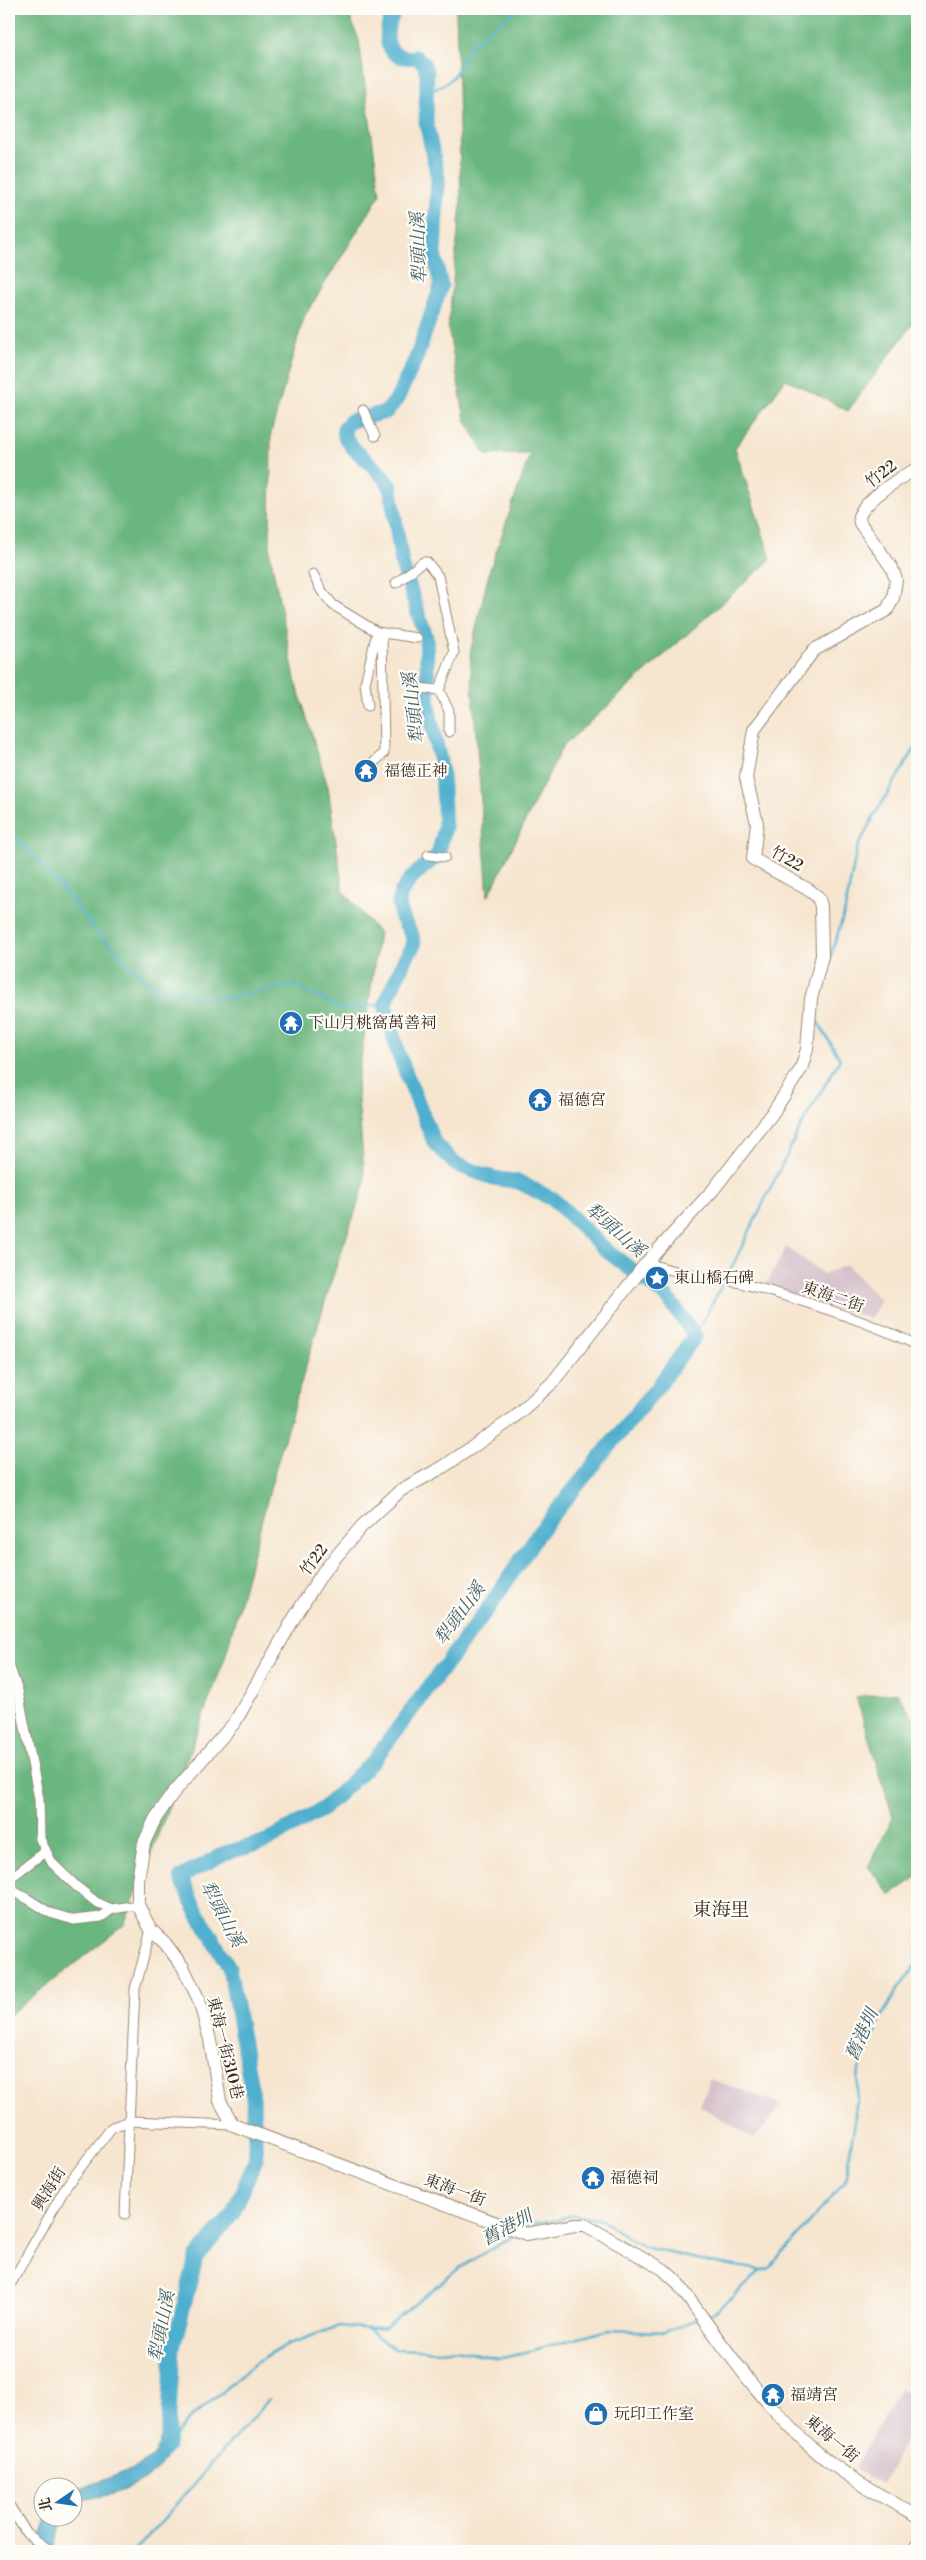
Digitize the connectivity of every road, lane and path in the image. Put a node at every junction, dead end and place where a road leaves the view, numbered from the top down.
1 (364, 414) dead end
2 (375, 436) dead end
3 (917, 469) edge
4 (313, 574) dead end
5 (398, 581) dead end
6 (379, 633) junction
7 (418, 638) dead end
8 (368, 706) dead end
9 (449, 732) dead end
10 (370, 770) dead end
11 (430, 856) dead end
12 (445, 856) dead end
13 (647, 1262) junction
14 (917, 1345) edge
15 (9, 1665) edge
16 (46, 1852) junction
17 (9, 1879) edge
18 (9, 1892) edge
19 (138, 1905) junction
20 (112, 1909) junction
21 (151, 1930) junction
22 (130, 2121) junction
23 (233, 2125) junction
24 (125, 2214) dead end
25 (9, 2288) edge
26 (9, 2505) edge
27 (917, 2516) edge
28 (917, 2545) edge
29 (51, 2551) edge
30 (914, 2551) edge

1 - 2 street
3 - 13 street, 竹22 / 竹22
4 - 6 street
5 - 9 street
6 - 7 street
6 - 8 street
6 - 10 street
11 - 12 street
13 - 14 street, 東海二街
13 - 19 street, 竹22 / 竹22
15 - 16 street
16 - 17 street
16 - 20 street
18 - 20 street
19 - 20 street
19 - 21 street, 竹22 / 竹22
21 - 22 street
21 - 23 street, 東海一街310巷 / 竹22
22 - 23 street
22 - 24 street
22 - 25 street, 興海街
23 - 27 street, 東海一街
26 - 29 street
28 - 30 street

